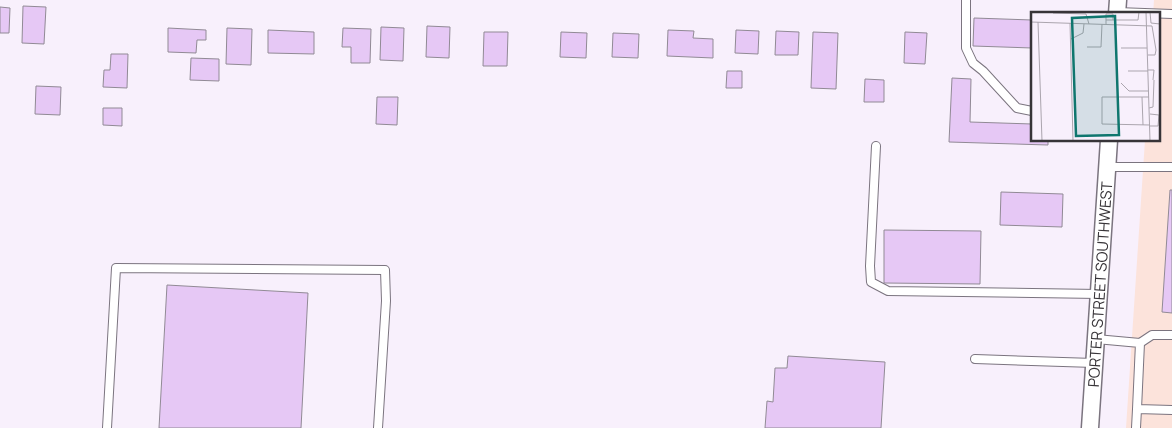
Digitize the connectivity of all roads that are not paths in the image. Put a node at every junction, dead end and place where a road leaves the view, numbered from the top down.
1 (966, 0) edge
2 (1117, 8) edge
3 (1154, 12) edge
4 (1031, 111) edge
5 (1109, 141) edge
6 (876, 146) dead end
7 (1107, 167) junction
8 (1172, 167) edge
9 (1099, 294) junction
10 (1172, 336) edge
11 (1096, 339) junction
12 (1140, 343) junction
13 (975, 359) dead end
14 (1094, 363) junction
15 (1137, 409) junction
16 (1172, 410) edge
17 (107, 428) edge
18 (378, 428) edge
19 (1090, 428) edge
20 (1136, 428) edge

1 - 4 lane
2 - 3 lane
5 - 7 street, PORTER STREET SOUTHWEST
6 - 9 lane
7 - 8 lane
7 - 9 street, PORTER STREET SOUTHWEST
9 - 11 street, PORTER STREET SOUTHWEST
10 - 12 lane
11 - 12 lane
11 - 14 street, PORTER STREET SOUTHWEST
12 - 15 lane
13 - 14 lane
14 - 19 street, PORTER STREET SOUTHWEST
15 - 16 lane
15 - 20 lane
17 - 18 lane

